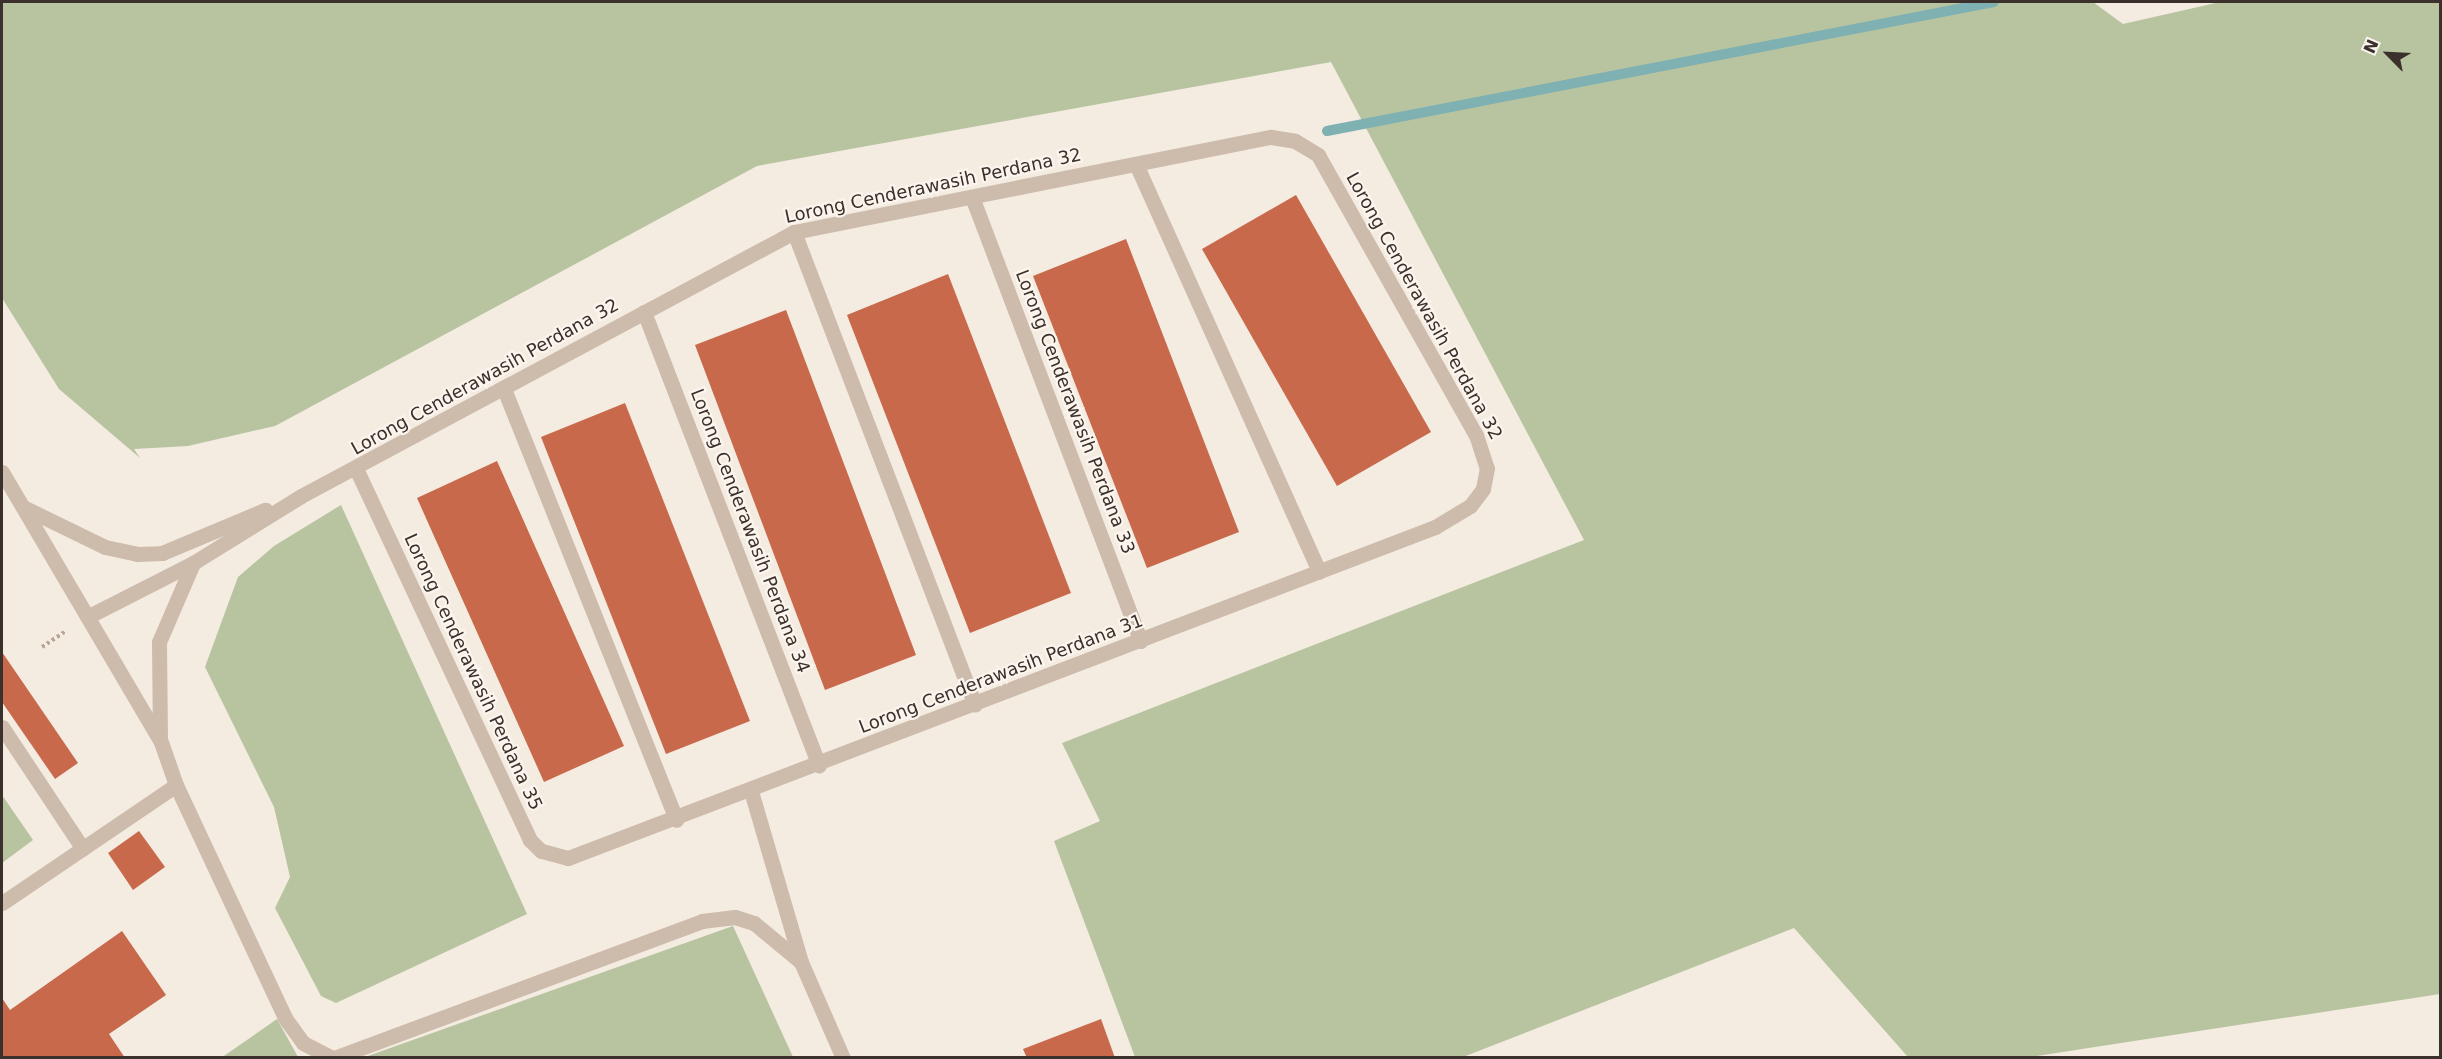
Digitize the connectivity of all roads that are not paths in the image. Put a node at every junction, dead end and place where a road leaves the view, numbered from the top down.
1 (1136, 164) junction
2 (972, 197) junction
3 (794, 232) junction
4 (644, 312) junction
5 (504, 389) junction
6 (357, 470) junction
7 (2, 472) edge
8 (301, 496) junction
9 (25, 508) junction
10 (1435, 527) joint
11 (193, 563) junction
12 (1319, 572) junction
13 (89, 616) junction
14 (1141, 641) junction
15 (975, 705) junction
16 (2, 727) edge
17 (160, 742) junction
18 (819, 765) junction
19 (176, 785) junction
20 (751, 791) junction
21 (676, 820) junction
22 (83, 849) junction
23 (580, 857) joint
24 (2, 903) edge
25 (801, 962) junction
26 (334, 1058) edge
27 (843, 1058) edge

1 - 2 street, Lorong Cenderawasih Perdana 32
1 - 10 street, Lorong Cenderawasih Perdana 32
1 - 12 street
2 - 3 street, Lorong Cenderawasih Perdana 32
2 - 14 street, Lorong Cenderawasih Perdana 33
3 - 4 street, Lorong Cenderawasih Perdana 32
3 - 15 street
4 - 5 street, Lorong Cenderawasih Perdana 32
4 - 18 street, Lorong Cenderawasih Perdana 34
5 - 6 street, Lorong Cenderawasih Perdana 32
5 - 21 street
6 - 8 street, Lorong Cenderawasih Perdana 32
6 - 23 street, Lorong Cenderawasih Perdana 35
7 - 9 street
8 - 9 street
8 - 11 street, Lorong Cenderawasih Perdana 32
9 - 13 street
10 - 12 street, Lorong Cenderawasih Perdana 31
11 - 13 street, Lorong Cenderawasih Perdana 32
11 - 17 street
12 - 14 street, Lorong Cenderawasih Perdana 31
13 - 17 street
14 - 15 street, Lorong Cenderawasih Perdana 31
15 - 18 street, Lorong Cenderawasih Perdana 31
16 - 22 street
17 - 19 street
18 - 20 street, Lorong Cenderawasih Perdana 31
19 - 22 street
19 - 26 street
20 - 21 street, Lorong Cenderawasih Perdana 31
20 - 25 street
21 - 23 street, Lorong Cenderawasih Perdana 31
22 - 24 street
25 - 26 street
25 - 27 street

